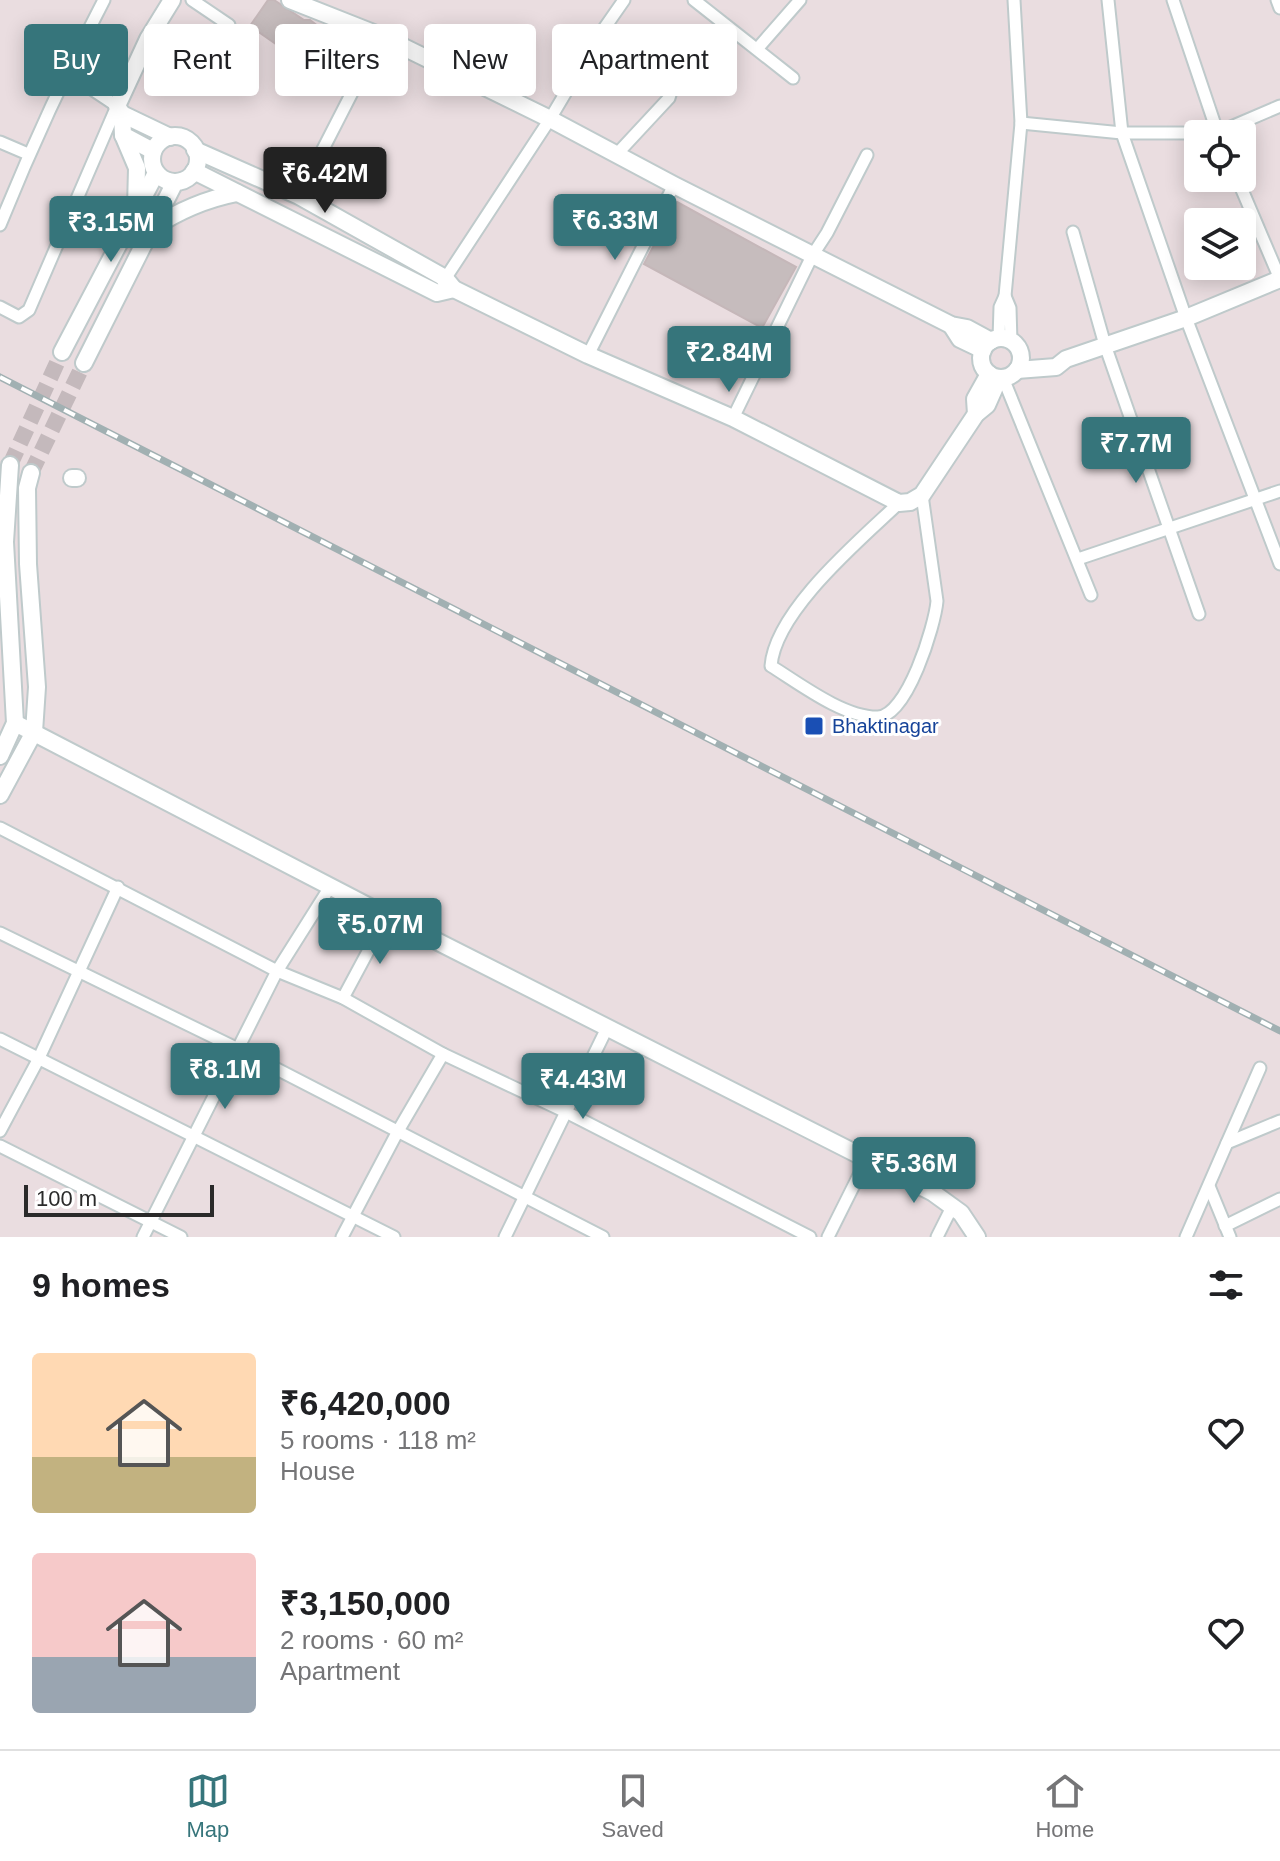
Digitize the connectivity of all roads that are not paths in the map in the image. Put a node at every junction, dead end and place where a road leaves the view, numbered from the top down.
1 (104, 0) edge
2 (172, 0) edge
3 (192, 0) edge
4 (290, 0) edge
5 (624, 0) edge
6 (694, 0) edge
7 (800, 0) edge
8 (1014, 0) edge
9 (1108, 0) edge
10 (1173, 0) edge
11 (1277, 0) edge
12 (1280, 8) edge
13 (91, 24) edge
14 (157, 24) edge
15 (228, 24) edge
16 (351, 24) edge
17 (607, 24) edge
18 (758, 48) junction
19 (144, 49) edge
20 (408, 49) edge
21 (793, 78) dead end
22 (55, 96) edge
23 (99, 96) edge
24 (350, 96) edge
25 (564, 96) edge
26 (670, 96) edge
27 (1280, 106) edge
28 (119, 110) junction
29 (550, 119) junction
30 (1213, 120) edge
31 (1249, 120) edge
32 (1021, 123) junction
33 (1122, 133) junction
34 (1184, 134) edge
35 (123, 135) junction
36 (170, 137) junction
37 (0, 142) edge
38 (195, 150) junction
39 (153, 151) junction
40 (28, 154) junction
41 (616, 155) junction
42 (867, 155) dead end
43 (194, 171) junction
44 (156, 173) junction
45 (175, 182) junction
46 (674, 185) junction
47 (1243, 192) edge
48 (237, 193) junction
49 (299, 196) junction
50 (135, 212) junction
51 (0, 225) edge
52 (151, 230) junction
53 (1073, 232) dead end
54 (812, 256) junction
55 (1280, 279) edge
56 (450, 283) junction
57 (0, 307) edge
58 (1186, 318) junction
59 (996, 343) junction
60 (1105, 345) junction
61 (62, 352) tunnel mouth
62 (588, 355) junction
63 (84, 363) tunnel mouth
64 (1006, 372) junction
65 (733, 418) junction
66 (10, 465) tunnel mouth
67 (31, 473) tunnel mouth
68 (1280, 491) edge
69 (922, 495) junction
70 (1256, 501) junction
71 (899, 503) junction
72 (1170, 528) junction
73 (1078, 559) junction
74 (1280, 564) edge
75 (1091, 595) dead end
76 (1199, 614) dead end
77 (8, 720) edge
78 (34, 732) junction
79 (0, 756) edge
80 (0, 795) edge
81 (0, 828) edge
82 (118, 887) junction
83 (330, 887) junction
84 (387, 916) junction
85 (0, 933) edge
86 (78, 970) junction
87 (277, 971) junction
88 (343, 998) junction
89 (607, 1028) junction
90 (0, 1039) edge
91 (236, 1048) junction
92 (443, 1054) junction
93 (38, 1060) junction
94 (1260, 1068) dead end
95 (568, 1113) junction
96 (1280, 1121) edge
97 (0, 1131) edge
98 (398, 1131) junction
99 (193, 1135) junction
100 (1227, 1143) junction
101 (0, 1146) edge
102 (867, 1159) junction
103 (1209, 1186) junction
104 (525, 1198) junction
105 (1280, 1199) edge
106 (953, 1205) junction
107 (352, 1215) junction
108 (150, 1221) junction
109 (1228, 1232) edge
110 (143, 1237) edge
111 (181, 1237) edge
112 (342, 1237) edge
113 (394, 1237) edge
114 (505, 1237) edge
115 (603, 1237) edge
116 (810, 1237) edge
117 (828, 1237) edge
118 (937, 1237) edge
119 (977, 1237) edge
120 (1186, 1237) edge

1 - 13 street
2 - 14 street
3 - 15 street
4 - 16 street
5 - 17 street
6 - 18 street
7 - 18 street
8 - 32 street
9 - 33 street
10 - 30 street
11 - 12 street
18 - 21 street
19 - 28 street
20 - 29 street
22 - 40 street
23 - 28 street
24 - 49 street
25 - 29 street
26 - 41 street
27 - 31 street
28 - 35 street
28 - 36 street
28 - 57 street
29 - 41 street
29 - 56 street
32 - 33 street
32 - 59 street
33 - 34 street
33 - 58 street
35 - 39 street
35 - 50 street
36 - 38 street
36 - 39 street
37 - 40 street
38 - 43 street
38 - 49 street
39 - 44 street
40 - 51 street
41 - 46 street
42 - 54 street
43 - 45 street
43 - 48 street
44 - 45 street
44 - 50 street
45 - 52 street
46 - 54 street
46 - 62 street
47 - 55 street
48 - 52 street
48 - 56 street
49 - 56 street
50 - 61 street
52 - 63 street
53 - 60 street
54 - 59 street
54 - 65 street
55 - 58 street
56 - 62 street
58 - 60 street
58 - 70 street
59 - 64 street
59 - 64 street
60 - 64 street
60 - 72 street
62 - 65 street
64 - 69 street
64 - 73 street
65 - 71 street
66 - 77 street
67 - 78 street
68 - 70 street
69 - 71 street
69 - 71 street
70 - 72 street
70 - 74 street
72 - 73 street
72 - 76 street
73 - 75 street
77 - 78 street
77 - 79 street
78 - 80 street
78 - 83 street
81 - 82 street
82 - 86 street
82 - 87 street
83 - 84 street
83 - 87 street
84 - 88 street
84 - 89 street
85 - 86 street
86 - 91 street
86 - 93 street
87 - 88 street
87 - 91 street
88 - 92 street
89 - 95 street
89 - 102 street
90 - 93 street
91 - 98 street
91 - 99 street
92 - 95 street
92 - 98 street
93 - 97 street
93 - 99 street
94 - 100 street
95 - 104 street
95 - 116 street
96 - 100 street
98 - 104 street
98 - 107 street
99 - 107 street
99 - 108 street
100 - 103 street
101 - 108 street
102 - 106 street
102 - 117 street
103 - 109 street
103 - 120 street
104 - 114 street
104 - 115 street
105 - 109 street
106 - 118 street
106 - 119 street
107 - 112 street
107 - 113 street
108 - 110 street
108 - 111 street

